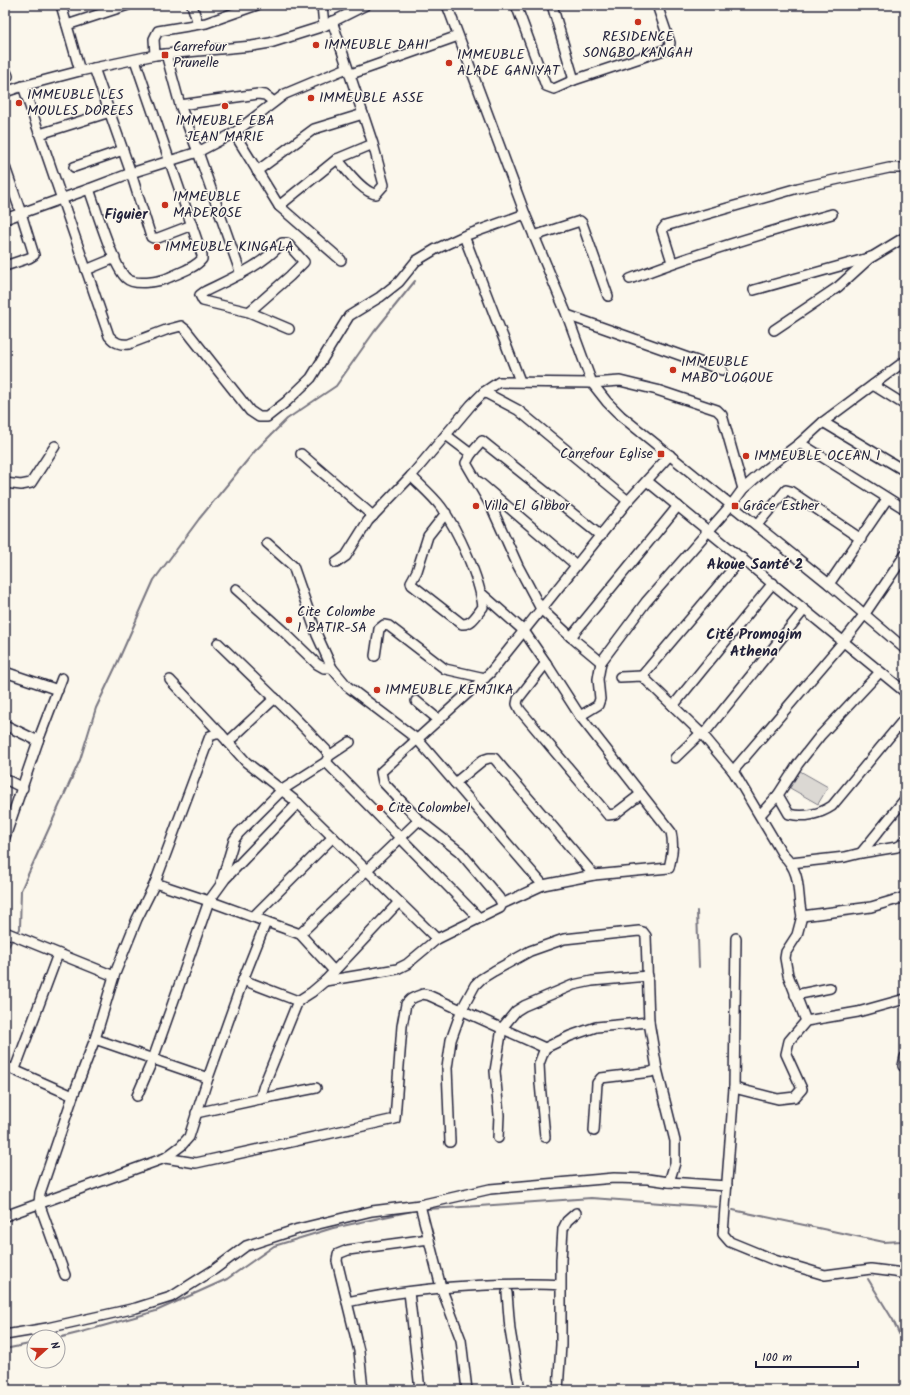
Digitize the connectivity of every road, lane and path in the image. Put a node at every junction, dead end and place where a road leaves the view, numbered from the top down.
1 (61, 5) edge
2 (128, 5) edge
3 (192, 5) edge
4 (257, 5) edge
5 (322, 5) edge
6 (366, 5) edge
7 (447, 5) edge
8 (516, 5) edge
9 (553, 5) edge
10 (657, 5) edge
11 (332, 21) junction
12 (198, 24) junction
13 (67, 25) junction
14 (324, 26) junction
15 (458, 36) junction
16 (166, 54) junction
17 (155, 56) junction
18 (135, 60) junction
19 (94, 68) junction
20 (80, 71) junction
21 (349, 71) junction
22 (574, 80) junction
23 (23, 86) junction
24 (5, 92) edge
25 (274, 102) junction
26 (180, 105) junction
27 (110, 112) junction
28 (363, 114) junction
29 (234, 133) junction
30 (40, 134) junction
31 (373, 144) junction
32 (123, 150) junction
33 (198, 152) junction
34 (337, 159) junction
35 (170, 161) junction
36 (5, 167) edge
37 (74, 167) dead end
38 (905, 168) edge
39 (257, 171) junction
40 (131, 173) junction
41 (89, 189) junction
42 (62, 199) junction
43 (279, 206) junction
44 (21, 213) junction
45 (525, 214) junction
46 (832, 214) dead end
47 (5, 219) edge
48 (192, 225) junction
49 (464, 236) junction
50 (534, 236) junction
51 (905, 237) edge
52 (872, 256) junction
53 (115, 258) junction
54 (341, 260) dead end
55 (672, 262) junction
56 (5, 266) edge
57 (86, 270) junction
58 (241, 274) junction
59 (630, 279) dead end
60 (754, 290) dead end
61 (608, 296) dead end
62 (249, 312) junction
63 (567, 315) junction
64 (289, 328) dead end
65 (774, 330) dead end
66 (905, 360) edge
67 (722, 370) dead end
68 (520, 381) junction
69 (592, 382) junction
70 (873, 385) junction
71 (484, 392) junction
72 (905, 405) edge
73 (823, 422) junction
74 (446, 435) junction
75 (800, 444) junction
76 (55, 446) dead end
77 (301, 454) dead end
78 (471, 454) junction
79 (670, 455) junction
80 (905, 471) edge
81 (411, 476) junction
82 (472, 476) junction
83 (647, 481) junction
84 (5, 483) edge
85 (743, 489) junction
86 (887, 499) junction
87 (628, 501) junction
88 (732, 504) junction
89 (678, 506) junction
90 (905, 510) edge
91 (446, 513) junction
92 (373, 516) junction
93 (757, 525) junction
94 (708, 530) junction
95 (601, 536) junction
96 (861, 539) junction
97 (267, 543) dead end
98 (905, 555) edge
99 (742, 558) junction
100 (336, 562) dead end
101 (576, 565) junction
102 (773, 583) junction
103 (829, 584) junction
104 (236, 589) dead end
105 (481, 593) junction
106 (541, 609) junction
107 (804, 610) junction
108 (864, 614) junction
109 (524, 631) junction
110 (571, 637) junction
111 (843, 642) junction
112 (218, 643) dead end
113 (904, 646) edge
114 (375, 656) dead end
115 (601, 662) junction
116 (546, 663) junction
117 (332, 668) junction
118 (5, 672) edge
119 (880, 672) junction
120 (642, 676) junction
121 (620, 677) dead end
122 (62, 678) dead end
123 (485, 678) junction
124 (170, 680) dead end
125 (58, 690) junction
126 (905, 692) edge
127 (275, 698) junction
128 (416, 702) dead end
129 (673, 706) junction
130 (580, 716) junction
131 (905, 718) edge
132 (439, 720) junction
133 (5, 725) edge
134 (221, 734) junction
135 (702, 734) junction
136 (418, 740) junction
137 (38, 741) junction
138 (228, 742) junction
139 (350, 742) dead end
140 (675, 758) dead end
141 (328, 759) junction
142 (733, 771) junction
143 (5, 779) edge
144 (455, 783) junction
145 (23, 788) junction
146 (282, 790) junction
147 (641, 794) junction
148 (778, 795) junction
149 (905, 799) edge
150 (298, 803) junction
151 (760, 815) junction
152 (419, 820) junction
153 (5, 837) edge
154 (333, 837) junction
155 (401, 838) junction
156 (905, 840) edge
157 (861, 853) junction
158 (791, 863) junction
159 (367, 870) junction
160 (594, 875) junction
161 (155, 883) junction
162 (543, 885) junction
163 (219, 888) junction
164 (905, 897) edge
165 (209, 901) junction
166 (399, 902) junction
167 (502, 904) junction
168 (802, 916) junction
169 (253, 917) junction
170 (479, 918) junction
171 (266, 922) junction
172 (5, 932) edge
173 (300, 934) junction
174 (736, 938) dead end
175 (437, 939) junction
176 (58, 954) junction
177 (334, 971) junction
178 (114, 976) junction
179 (648, 976) junction
180 (243, 980) junction
181 (325, 980) junction
182 (830, 988) dead end
183 (795, 995) junction
184 (905, 999) edge
185 (298, 1001) junction
186 (462, 1009) junction
187 (806, 1021) junction
188 (650, 1022) junction
189 (502, 1028) junction
190 (95, 1039) junction
191 (545, 1048) junction
192 (153, 1059) junction
193 (5, 1066) edge
194 (15, 1069) junction
195 (657, 1069) junction
196 (208, 1078) junction
197 (316, 1088) dead end
198 (734, 1088) junction
199 (74, 1096) junction
200 (137, 1096) dead end
201 (260, 1099) junction
202 (196, 1113) junction
203 (594, 1131) dead end
204 (498, 1138) dead end
205 (545, 1138) dead end
206 (450, 1142) dead end
207 (165, 1158) junction
208 (669, 1182) junction
209 (727, 1186) junction
210 (39, 1204) junction
211 (420, 1205) junction
212 (576, 1213) dead end
213 (5, 1216) edge
214 (429, 1239) junction
215 (65, 1274) dead end
216 (905, 1274) edge
217 (560, 1285) junction
218 (441, 1287) junction
219 (409, 1292) junction
220 (507, 1293) dead end
221 (347, 1302) junction
222 (5, 1335) edge
223 (363, 1390) edge
224 (420, 1390) edge
225 (467, 1390) edge
226 (520, 1390) edge
227 (558, 1390) edge

1 - 13 street
2 - 13 street
3 - 12 street
4 - 12 street
5 - 14 street
6 - 11 street
7 - 15 street
8 - 22 street
9 - 22 street
10 - 22 street
11 - 14 street
11 - 21 street
12 - 17 street
13 - 20 street
14 - 16 street
15 - 21 street
15 - 45 street
16 - 17 street
16 - 26 street
17 - 18 street
18 - 19 street
18 - 35 street
19 - 20 street
19 - 27 street
20 - 23 street
21 - 25 street
21 - 28 street
23 - 24 street
23 - 30 street
25 - 26 street
25 - 29 street
26 - 33 street
27 - 30 street
27 - 32 street
28 - 31 street
28 - 39 street
29 - 33 street
29 - 39 street
30 - 42 street
31 - 34 street
31 - 34 street
32 - 37 street
32 - 40 street
33 - 35 street
33 - 58 street
34 - 43 street
35 - 40 street
35 - 48 street
36 - 44 street
38 - 55 street
39 - 43 street
40 - 41 street
40 - 48 street
41 - 42 street
41 - 53 street
42 - 44 street
42 - 57 street
43 - 54 street
44 - 47 street
44 - 56 street
45 - 49 street
45 - 50 street
46 - 55 street
48 - 53 street
49 - 57 street
49 - 68 street
50 - 61 street
50 - 63 street
51 - 52 street
52 - 60 street
52 - 65 street
53 - 57 street
55 - 59 street
58 - 62 street
58 - 62 street
62 - 64 street
63 - 67 street
63 - 69 street
66 - 70 street
68 - 69 street
68 - 71 street
69 - 79 street
69 - 85 street
70 - 72 street
70 - 73 street
71 - 74 street
71 - 87 street
73 - 75 street
73 - 80 street
74 - 78 street
74 - 81 street
75 - 85 street
75 - 86 street
76 - 84 street
77 - 92 street
78 - 82 street
78 - 95 street
79 - 83 street
79 - 88 street
81 - 91 street
81 - 92 street
82 - 101 street
82 - 106 street
83 - 87 street
83 - 89 street
85 - 88 street
86 - 90 street
86 - 96 street
87 - 95 street
88 - 93 street
88 - 94 street
89 - 94 street
89 - 110 street
91 - 105 street
91 - 105 street
92 - 100 street
93 - 96 street
93 - 103 street
94 - 99 street
94 - 115 street
95 - 101 street
96 - 103 street
97 - 117 street
98 - 108 street
99 - 102 street
99 - 120 street
101 - 106 street
102 - 107 street
102 - 129 street
103 - 108 street
104 - 117 street
105 - 109 street
106 - 109 street
106 - 110 street
107 - 111 street
107 - 135 street
108 - 111 street
108 - 113 street
109 - 116 street
109 - 123 street
110 - 115 street
111 - 119 street
111 - 142 street
112 - 127 street
114 - 123 street
115 - 130 street
116 - 130 street
116 - 147 street
117 - 136 street
118 - 125 street
119 - 126 street
119 - 148 street
120 - 121 street
120 - 129 street
122 - 125 street
123 - 132 street
124 - 134 street
125 - 137 street
127 - 138 street
127 - 141 street
128 - 132 street
129 - 135 street
130 - 147 street
131 - 148 street
132 - 136 street
133 - 137 street
134 - 138 street
134 - 161 street
135 - 140 street
135 - 142 street
136 - 144 street
136 - 152 street
137 - 145 street
138 - 146 street
139 - 141 street
141 - 146 street
141 - 155 street
142 - 151 street
143 - 145 street
144 - 160 street
144 - 162 street
145 - 153 street
146 - 150 street
146 - 163 street
147 - 160 street
148 - 151 street
149 - 157 street
150 - 154 street
150 - 163 street
151 - 158 street
152 - 155 street
152 - 167 street
154 - 159 street
154 - 169 street
155 - 159 street
155 - 170 street
156 - 157 street
157 - 158 street
158 - 168 street
159 - 166 street
159 - 173 street
160 - 162 street
161 - 165 street
161 - 178 street
162 - 167 street
163 - 165 street
164 - 168 street
165 - 169 street
165 - 192 street
166 - 175 street
166 - 177 street
167 - 170 street
168 - 183 street
169 - 171 street
170 - 175 street
171 - 173 street
171 - 180 street
172 - 176 street
173 - 177 street
174 - 198 street
175 - 181 street
176 - 178 street
176 - 194 street
177 - 181 street
178 - 190 street
179 - 186 street
179 - 188 street
179 - 189 street
180 - 185 street
180 - 196 street
181 - 185 street
182 - 183 street
183 - 187 street
184 - 187 street
185 - 201 street
186 - 189 street
186 - 206 street
186 - 207 street
187 - 198 street
188 - 191 street
188 - 195 street
189 - 191 street
189 - 204 street
190 - 192 street
190 - 199 street
191 - 205 street
192 - 196 street
192 - 200 street
193 - 194 street
194 - 199 street
195 - 203 street
195 - 208 street
196 - 202 street
197 - 201 street
198 - 209 street
199 - 210 street
201 - 202 street
202 - 207 street
207 - 210 street
208 - 209 street
208 - 211 street
209 - 216 street
210 - 213 street
210 - 215 street
211 - 214 street
211 - 222 street
212 - 217 street
214 - 218 street
214 - 221 street
217 - 218 street
217 - 227 street
218 - 219 street
218 - 225 street
219 - 221 street
219 - 224 street
220 - 226 street
221 - 223 street

